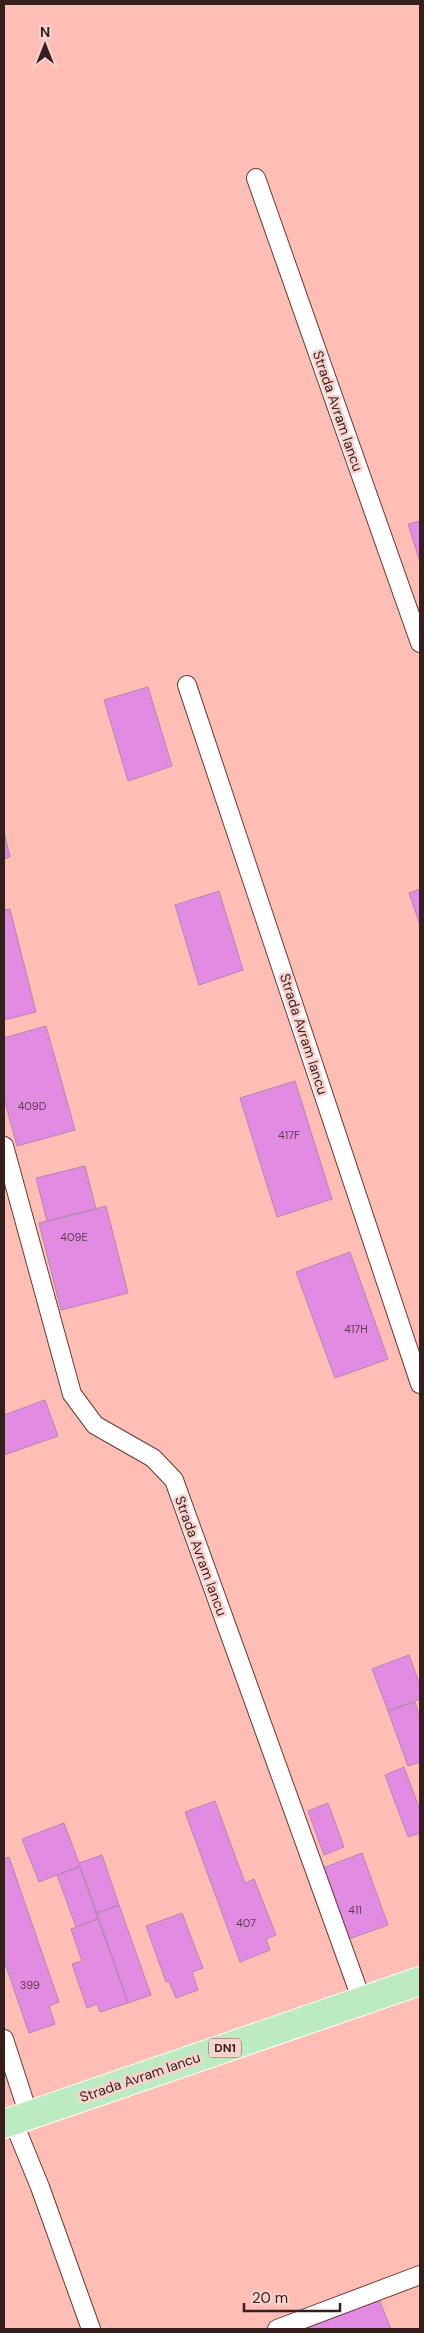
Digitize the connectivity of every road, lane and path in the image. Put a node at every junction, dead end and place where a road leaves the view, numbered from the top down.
1 (256, 178) dead end
2 (420, 644) edge
3 (187, 685) dead end
4 (4, 1146) edge
5 (420, 1384) edge
6 (420, 1981) edge
7 (362, 2001) junction
8 (4, 2039) edge
9 (15, 2120) edge
10 (420, 2276) edge
11 (91, 2329) edge
12 (277, 2329) edge

1 - 2 lane, Strada Avram Iancu
3 - 5 lane, Strada Avram Iancu
4 - 7 lane, Strada Avram Iancu
6 - 7 main road, Strada Avram Iancu / DN1
7 - 9 main road, Strada Avram Iancu / DN1
8 - 9 lane
9 - 11 lane
10 - 12 lane

